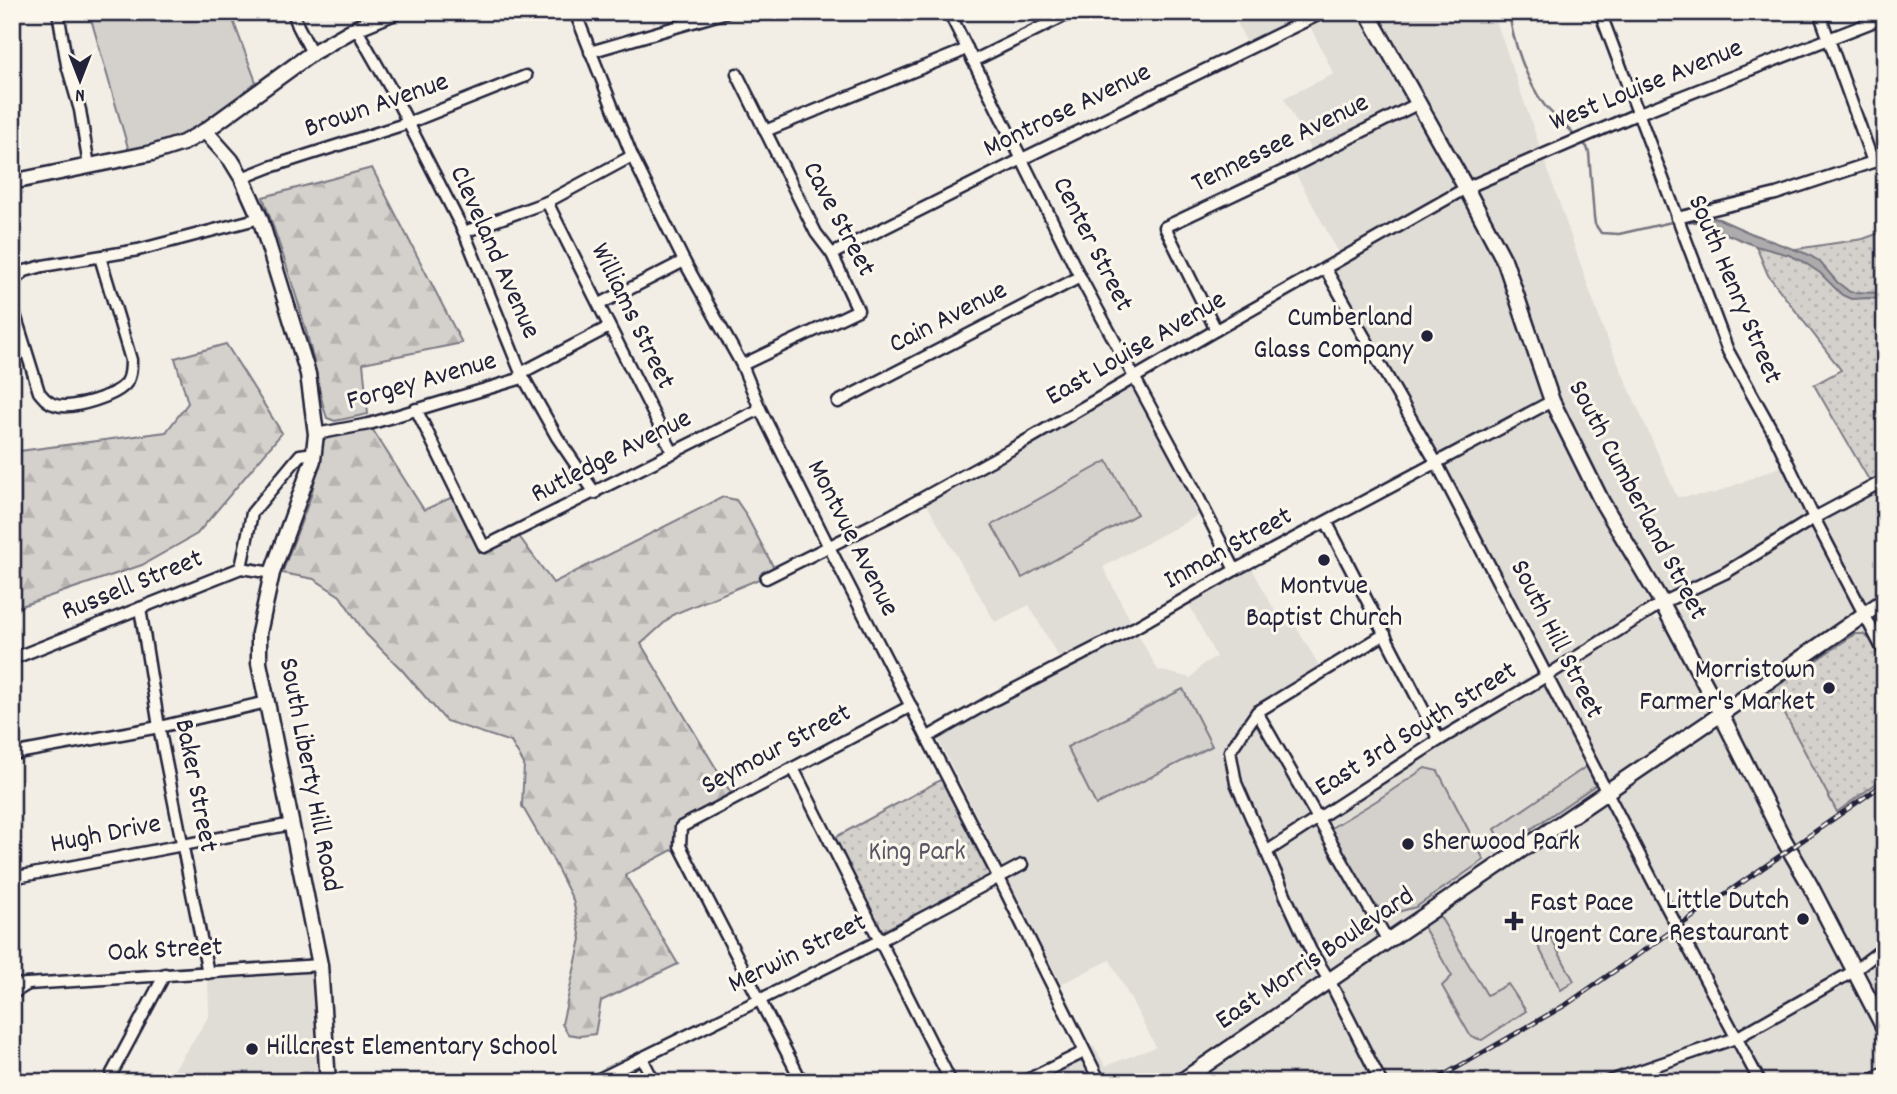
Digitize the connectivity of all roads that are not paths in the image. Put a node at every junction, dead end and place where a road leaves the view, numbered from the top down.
1 (58, 12) edge
2 (293, 12) edge
3 (395, 12) edge
4 (575, 12) edge
5 (727, 12) edge
6 (949, 12) edge
7 (1072, 12) edge
8 (1324, 12) edge
9 (1367, 12) edge
10 (1600, 12) edge
11 (1819, 12) edge
12 (1885, 17) edge
13 (356, 28) junction
14 (1828, 40) junction
15 (967, 48) junction
16 (312, 52) junction
17 (590, 52) junction
18 (973, 61) junction
19 (737, 74) dead end
20 (526, 76) dead end
21 (1417, 104) junction
22 (1637, 114) junction
23 (408, 123) junction
24 (205, 131) junction
25 (765, 131) junction
26 (632, 156) junction
27 (1885, 158) edge
28 (1022, 159) junction
29 (1873, 162) junction
30 (89, 166) junction
31 (242, 178) junction
32 (12, 183) edge
33 (1466, 188) junction
34 (547, 202) junction
35 (260, 218) junction
36 (1677, 218) junction
37 (464, 232) junction
38 (832, 254) junction
39 (100, 257) junction
40 (684, 261) junction
41 (1325, 268) junction
42 (1080, 277) junction
43 (12, 286) edge
44 (600, 304) junction
45 (12, 305) edge
46 (609, 327) junction
47 (1216, 330) junction
48 (742, 365) junction
49 (521, 373) junction
50 (1134, 377) junction
51 (1552, 401) junction
52 (838, 402) dead end
53 (416, 410) junction
54 (760, 410) junction
55 (316, 434) junction
56 (314, 453) junction
57 (673, 453) junction
58 (1437, 464) junction
59 (1885, 480) edge
60 (595, 493) junction
61 (1814, 518) junction
62 (1326, 523) junction
63 (829, 547) junction
64 (241, 568) junction
65 (1235, 570) junction
66 (272, 573) junction
67 (766, 578) dead end
68 (1885, 600) edge
69 (1662, 603) junction
70 (140, 608) junction
71 (1864, 614) junction
72 (1385, 634) junction
73 (1885, 654) edge
74 (12, 659) edge
75 (1548, 675) junction
76 (267, 702) junction
77 (911, 706) junction
78 (1257, 712) junction
79 (1721, 714) junction
80 (159, 727) junction
81 (928, 737) junction
82 (1438, 740) junction
83 (12, 754) edge
84 (793, 768) junction
85 (1607, 790) junction
86 (1319, 819) junction
87 (292, 824) junction
88 (182, 844) junction
89 (1266, 852) junction
90 (1022, 865) dead end
91 (12, 878) edge
92 (999, 878) junction
93 (881, 940) junction
94 (1388, 941) junction
95 (1885, 947) edge
96 (320, 965) junction
97 (1854, 971) junction
98 (208, 972) junction
99 (165, 974) junction
100 (1329, 980) junction
101 (29, 984) junction
102 (12, 985) edge
103 (12, 995) edge
104 (759, 999) junction
105 (1885, 1030) edge
106 (1736, 1038) junction
107 (1084, 1052) junction
108 (642, 1058) junction
109 (1885, 1074) edge
110 (1613, 1081) edge
111 (111, 1082) edge
112 (328, 1082) edge
113 (593, 1082) edge
114 (654, 1082) edge
115 (802, 1082) edge
116 (951, 1082) edge
117 (1023, 1082) edge
118 (1100, 1082) edge
119 (1180, 1082) edge
120 (1381, 1082) edge
121 (1760, 1082) edge
122 (1873, 1082) edge

1 - 30 street
2 - 16 street
3 - 13 main road
4 - 17 street, Montvue Avenue
5 - 17 street
6 - 15 street, Center Street
7 - 18 street
8 - 28 street, Montrose Avenue
9 - 21 main road, South Cumberland Street
10 - 22 street, South Henry Street
11 - 14 street
12 - 14 street, West Louise Avenue
13 - 16 main road
13 - 23 street, Cleveland Avenue
14 - 22 street, West Louise Avenue
14 - 29 street
15 - 18 street, Center Street
15 - 25 street
16 - 24 main road
17 - 26 street, Montvue Avenue
18 - 28 street, Center Street
19 - 25 street, Cave Street
20 - 23 street, Brown Avenue
21 - 33 main road, South Cumberland Street
21 - 47 street, Tennessee Avenue
22 - 33 street, West Louise Avenue
22 - 36 street, South Henry Street
23 - 31 street, Brown Avenue
23 - 37 street, Cleveland Avenue
24 - 30 main road
24 - 31 main road, South Liberty Hill Road
25 - 38 street, Cave Street
26 - 34 street
26 - 40 street, Montvue Avenue
27 - 29 street
28 - 38 street, Montrose Avenue
28 - 42 street, Center Street
29 - 36 street
30 - 32 main road
31 - 35 main road, South Liberty Hill Road
33 - 41 street, East Louise Avenue
33 - 51 main road, South Cumberland Street
34 - 37 street
34 - 44 street, Williams Street
35 - 39 street
35 - 55 main road, South Liberty Hill Road
36 - 61 street, South Henry Street
37 - 49 street, Cleveland Avenue
38 - 48 street, Cave Street
39 - 43 street
39 - 45 street
40 - 44 street
40 - 48 street, Montvue Avenue
41 - 47 street, East Louise Avenue
41 - 58 street, South Hill Street
42 - 50 street, Center Street
42 - 52 street, Cain Avenue
44 - 46 street, Williams Street
46 - 49 street, Forgey Avenue
46 - 57 street, Williams Street
47 - 50 street, East Louise Avenue
48 - 54 street, Montvue Avenue
49 - 53 street, Forgey Avenue
49 - 60 street, Cleveland Avenue
50 - 63 street, East Louise Avenue
50 - 65 street, Center Street
51 - 58 street, Inman Street
51 - 69 main road, South Cumberland Street
53 - 55 street, Forgey Avenue
53 - 60 street, Rutledge Avenue
54 - 57 street, Rutledge Avenue
54 - 63 street, Montvue Avenue
55 - 56 main road, South Liberty Hill Road
56 - 64 street
56 - 66 main road, South Liberty Hill Road
57 - 60 street, Rutledge Avenue
58 - 62 street, Inman Street
58 - 75 street, South Hill Street
59 - 61 street, East 3rd South Street
61 - 69 street, East 3rd South Street
61 - 71 street, South Henry Street
62 - 65 street, Inman Street
62 - 72 street
63 - 67 street, East Louise Avenue
63 - 77 street, Montvue Avenue
64 - 66 street, Russell Street
64 - 70 street, Russell Street
65 - 81 street, Inman Street
66 - 76 main road, South Liberty Hill Road
68 - 71 main road, East Morris Boulevard
69 - 75 street, East 3rd South Street
69 - 79 main road, South Cumberland Street
70 - 74 street, Russell Street
70 - 80 street, Baker Street
71 - 73 street, South Henry Street
71 - 79 main road, East Morris Boulevard
72 - 78 street
72 - 82 street
75 - 82 street, East 3rd South Street
75 - 85 street, South Hill Street
76 - 80 street
76 - 87 main road, South Liberty Hill Road
77 - 81 street, Montvue Avenue
77 - 84 street, Seymour Street
78 - 86 street
78 - 89 street
79 - 85 main road, East Morris Boulevard
79 - 97 main road, South Cumberland Street
80 - 83 street
80 - 88 street, Baker Street
81 - 92 street, Montvue Avenue
82 - 86 street, East 3rd South Street
84 - 93 street
84 - 104 street, Seymour Street
85 - 94 main road, East Morris Boulevard
85 - 106 street, South Hill Street
86 - 89 street, East 3rd South Street
86 - 94 street
87 - 88 street, Hugh Drive
87 - 96 main road, South Liberty Hill Road
88 - 91 street, Hugh Drive
88 - 98 street, Baker Street
89 - 100 street
90 - 92 street, Merwin Street
92 - 93 street, Merwin Street
92 - 107 street, Montvue Avenue
93 - 104 street, Merwin Street
93 - 116 street
94 - 100 main road, East Morris Boulevard
95 - 97 street
96 - 98 street, Oak Street
96 - 112 main road, South Liberty Hill Road
97 - 105 main road, South Cumberland Street
97 - 106 street
98 - 99 street, Oak Street
99 - 101 street, Oak Street
99 - 111 street
100 - 119 main road, East Morris Boulevard
100 - 120 street
101 - 102 street, Oak Street
101 - 103 street
104 - 108 street, Merwin Street
104 - 115 street
106 - 110 street
106 - 121 street, South Hill Street
107 - 117 street
107 - 118 street, Montvue Avenue
108 - 113 street, Merwin Street
108 - 114 street
109 - 122 main road

